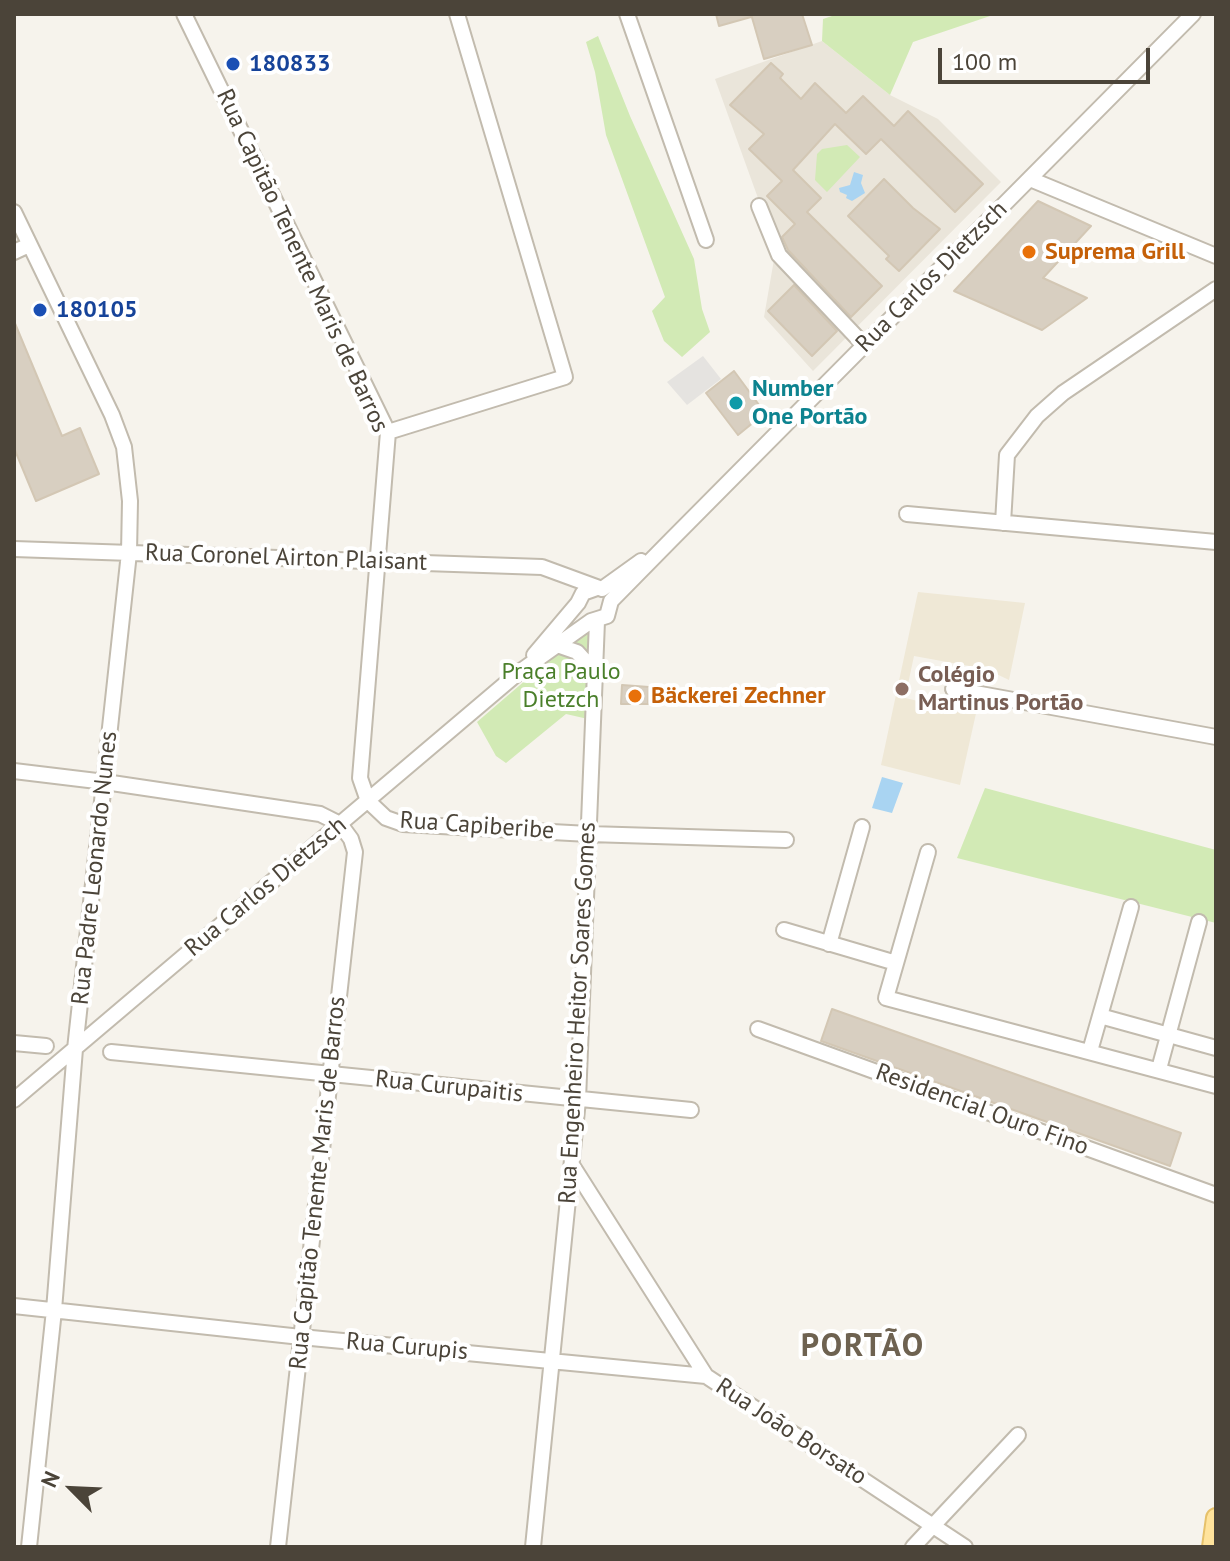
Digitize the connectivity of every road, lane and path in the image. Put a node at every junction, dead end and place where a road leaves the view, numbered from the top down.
1 (184, 14) edge
2 (457, 14) edge
3 (627, 14) edge
4 (1193, 14) edge
5 (1030, 179) junction
6 (759, 206) dead end
7 (14, 212) edge
8 (706, 240) dead end
9 (29, 245) junction
10 (14, 252) edge
11 (1216, 256) edge
12 (1216, 289) edge
13 (864, 345) junction
14 (388, 432) junction
15 (907, 514) dead end
16 (1003, 523) junction
17 (1216, 542) edge
18 (14, 549) edge
19 (129, 553) junction
20 (378, 561) junction
21 (557, 572) junction
22 (604, 593) junction
23 (578, 603) junction
24 (594, 621) junction
25 (557, 645) junction
26 (595, 672) junction
27 (518, 673) junction
28 (953, 689) dead end
29 (1216, 737) edge
30 (14, 771) edge
31 (105, 782) junction
32 (368, 801) junction
33 (340, 824) junction
34 (862, 827) dead end
35 (589, 834) junction
36 (786, 840) dead end
37 (928, 852) dead end
38 (1131, 907) dead end
39 (1199, 922) dead end
40 (784, 930) dead end
41 (829, 944) junction
42 (896, 963) junction
43 (1100, 1016) junction
44 (758, 1029) dead end
45 (1168, 1036) junction
46 (14, 1043) edge
47 (46, 1046) dead end
48 (1216, 1048) edge
49 (75, 1049) junction
50 (1090, 1051) junction
51 (111, 1052) dead end
52 (1159, 1069) junction
53 (330, 1076) junction
54 (1216, 1086) edge
55 (14, 1100) edge
56 (578, 1100) junction
57 (691, 1110) dead end
58 (572, 1165) junction
59 (1213, 1193) edge
60 (14, 1306) edge
61 (54, 1310) junction
62 (301, 1337) junction
63 (552, 1360) junction
64 (706, 1376) junction
65 (1018, 1435) dead end
66 (1216, 1518) edge
67 (934, 1525) junction
68 (29, 1547) edge
69 (278, 1547) edge
70 (533, 1547) edge
71 (913, 1547) edge
72 (965, 1547) edge
73 (1212, 1547) edge

1 - 14 street, Rua Capitão Tenente Maris de Barros
2 - 14 street
3 - 8 street
4 - 5 street, Rua Carlos Dietzsch
5 - 11 street
5 - 13 street, Rua Carlos Dietzsch
6 - 13 street
7 - 9 street, Rua Padre Leonardo Nunes
9 - 10 street
9 - 19 street, Rua Padre Leonardo Nunes
12 - 16 street
13 - 22 street, Rua Carlos Dietzsch
14 - 20 street, Rua Capitão Tenente Maris de Barros
15 - 16 street
16 - 17 street
18 - 19 street, Rua Coronel Airton Plaisant
19 - 20 street, Rua Coronel Airton Plaisant
19 - 31 street, Rua Padre Leonardo Nunes
20 - 21 street, Rua Coronel Airton Plaisant
20 - 32 street, Rua Capitão Tenente Maris de Barros
21 - 22 street, Rua Coronel Airton Plaisant
21 - 23 street
22 - 23 street, Rua Carlos Dietzsch
22 - 24 street, Rua Carlos Dietzsch
23 - 24 street
23 - 27 street, Rua Carlos Dietzsch
24 - 25 street, Rua Carlos Dietzsch
24 - 26 street, Rua Engenheiro Heitor Soares Gomes
25 - 26 street
25 - 27 street, Rua Carlos Dietzsch
26 - 35 street, Rua Engenheiro Heitor Soares Gomes
27 - 32 street, Rua Carlos Dietzsch
28 - 29 street
30 - 31 street
31 - 33 street
31 - 49 street, Rua Padre Leonardo Nunes
32 - 33 street, Rua Carlos Dietzsch
32 - 35 street, Rua Capiberibe
33 - 49 street, Rua Carlos Dietzsch
33 - 53 street, Rua Capitão Tenente Maris de Barros
34 - 41 street
35 - 36 street, Rua Capiberibe
35 - 56 street, Rua Engenheiro Heitor Soares Gomes
37 - 42 street
38 - 43 street
39 - 45 street
40 - 41 street
41 - 42 street
42 - 50 street
43 - 45 street
43 - 50 street
44 - 59 street, Residencial Ouro Fino
45 - 48 street
45 - 52 street
46 - 47 street
49 - 55 street, Rua Carlos Dietzsch
49 - 61 street, Rua Padre Leonardo Nunes
50 - 52 street
51 - 53 street, Rua Curupaitis
52 - 54 street
53 - 56 street, Rua Curupaitis
53 - 62 street, Rua Capitão Tenente Maris de Barros
56 - 57 street, Rua Curupaitis
56 - 58 street, Rua Engenheiro Heitor Soares Gomes
58 - 63 street, Rua Engenheiro Heitor Soares Gomes
58 - 64 street, Rua João Borsato
60 - 61 street, Rua Curupis
61 - 62 street, Rua Curupis
61 - 68 street, Rua Padre Leonardo Nunes
62 - 63 street, Rua Curupis
62 - 69 street, Rua Capitão Tenente Maris de Barros
63 - 64 street, Rua Curupis
63 - 70 street, Rua Engenheiro Heitor Soares Gomes
64 - 67 street, Rua João Borsato
65 - 67 street
66 - 73 main road
67 - 71 street
67 - 72 street, Rua João Borsato

